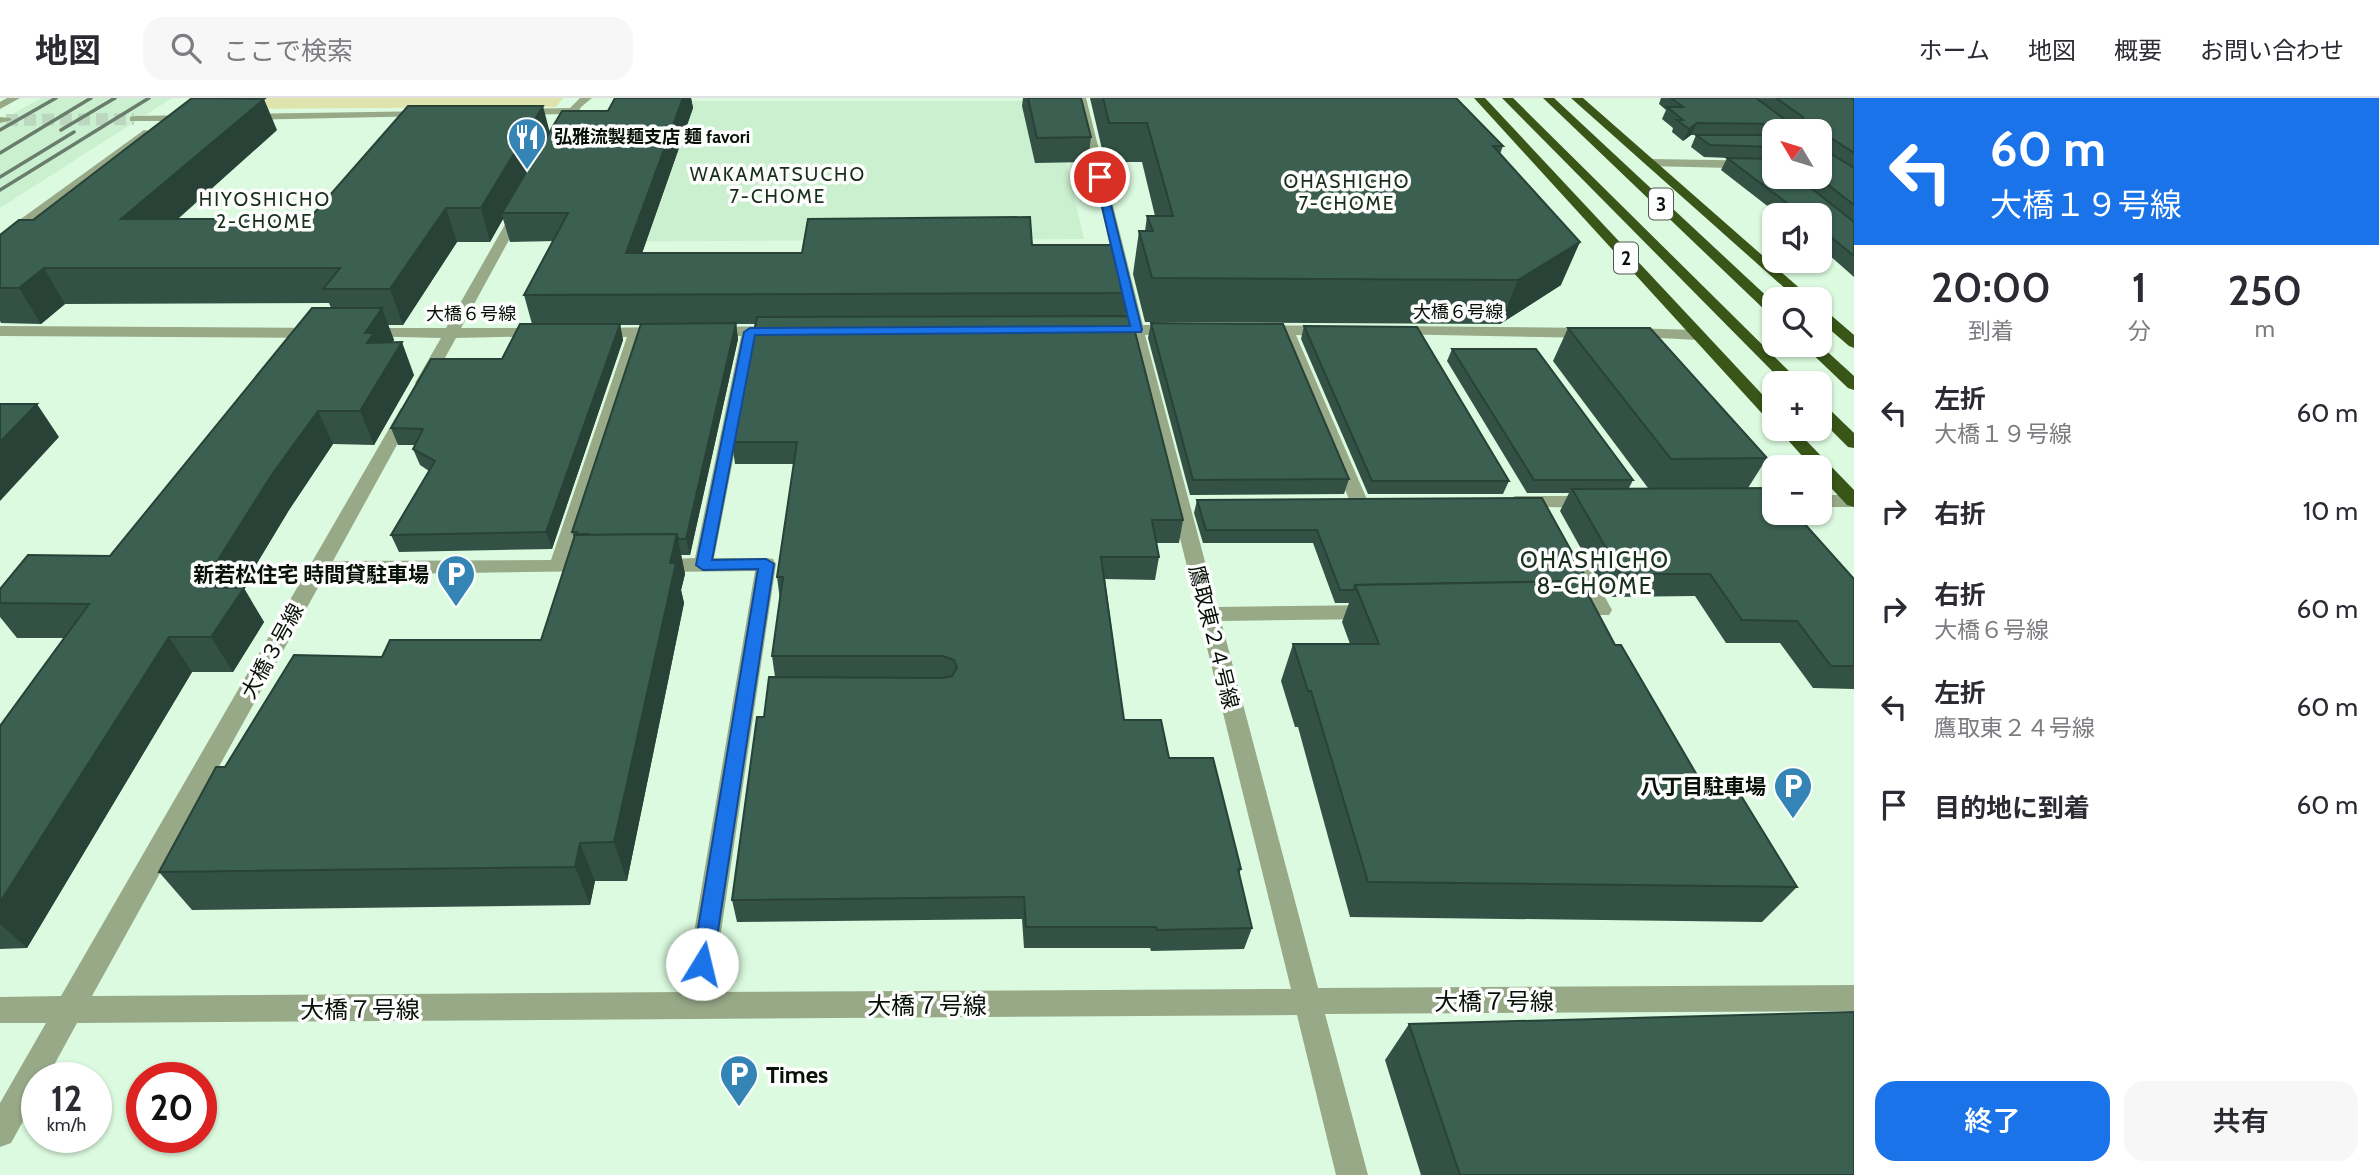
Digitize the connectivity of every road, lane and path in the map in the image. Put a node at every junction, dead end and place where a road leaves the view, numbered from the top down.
1 (15, 98) edge
2 (1081, 98) edge
3 (1479, 98) edge
4 (1507, 98) edge
5 (1548, 98) edge
6 (1576, 98) edge
7 (190, 104) edge
8 (581, 104) edge
9 (0, 106) edge
10 (503, 112) edge
11 (447, 113) edge
12 (212, 117) edge
13 (226, 117) edge
14 (167, 118) junction
15 (134, 119) tunnel mouth
16 (553, 148) edge
17 (1651, 163) junction
18 (1762, 166) edge
19 (533, 184) edge
20 (0, 240) edge
21 (1791, 287) edge
22 (1762, 300) edge
23 (1832, 324) edge
24 (1090, 330) edge
25 (1136, 330) junction
26 (1188, 330) edge
27 (1237, 330) edge
28 (0, 331) edge
29 (804, 331) edge
30 (1287, 331) junction
31 (1352, 331) edge
32 (1379, 331) edge
33 (1418, 331) junction
34 (1521, 331) junction
35 (636, 332) junction
36 (750, 332) junction
37 (450, 333) junction
38 (555, 333) edge
39 (582, 333) edge
40 (1698, 335) junction
41 (1854, 343) edge
42 (1428, 347) edge
43 (1532, 347) edge
44 (1824, 357) edge
45 (1781, 371) edge
46 (1854, 385) edge
47 (1762, 403) edge
48 (1832, 422) edge
49 (1797, 441) edge
50 (1854, 443) edge
51 (1832, 501) edge
52 (1854, 501) edge
53 (1543, 502) junction
54 (1607, 502) edge
55 (1493, 503) edge
56 (1360, 504) edge
57 (611, 565) edge
58 (638, 565) edge
59 (703, 565) junction
60 (559, 566) junction
61 (319, 568) junction
62 (1548, 610) edge
63 (1398, 612) edge
64 (1208, 614) junction
65 (746, 688) junction
66 (773, 689) edge
67 (1854, 998) edge
68 (1307, 1003) junction
69 (696, 1006) junction
70 (0, 1010) edge
71 (70, 1011) junction
72 (0, 1132) edge
73 (1352, 1175) edge

1 - 9 street
2 - 25 street, 鷹取東２４号線
3 - 40 highway, 2
4 - 45 highway, 3
5 - 22 highway, 3
6 - 17 highway
7 - 14 street
8 - 10 street
8 - 16 street
11 - 13 street
12 - 14 street
14 - 15 street
14 - 20 street
17 - 18 street
17 - 21 highway
19 - 37 street, 大橋３号線
23 - 41 highway
24 - 25 street
25 - 26 street
25 - 64 street, 鷹取東２４号線
27 - 30 street
28 - 37 street, 大橋６号線
29 - 36 street
30 - 31 street
30 - 56 street
32 - 33 street, 大橋６号線
33 - 34 street, 大橋６号線
33 - 42 street
34 - 40 street, 大橋６号線
34 - 43 street
35 - 36 street
35 - 39 street
35 - 60 street
36 - 59 street
37 - 38 street, 大橋６号線
37 - 61 street, 大橋３号線
40 - 47 highway, 2
44 - 46 highway
48 - 50 highway
49 - 52 highway
51 - 52 street
53 - 54 street
53 - 55 street
53 - 62 street
57 - 60 street
58 - 59 street
59 - 65 street
60 - 61 street
61 - 71 street, 大橋３号線
63 - 64 street
64 - 68 street, 鷹取東２４号線
65 - 66 street
65 - 69 street
67 - 68 street, 大橋７号線
68 - 69 street, 大橋７号線
68 - 73 street, 鷹取東２４号線
69 - 71 street, 大橋７号線
70 - 71 street, 大橋７号線
71 - 72 street, 大橋３号線

